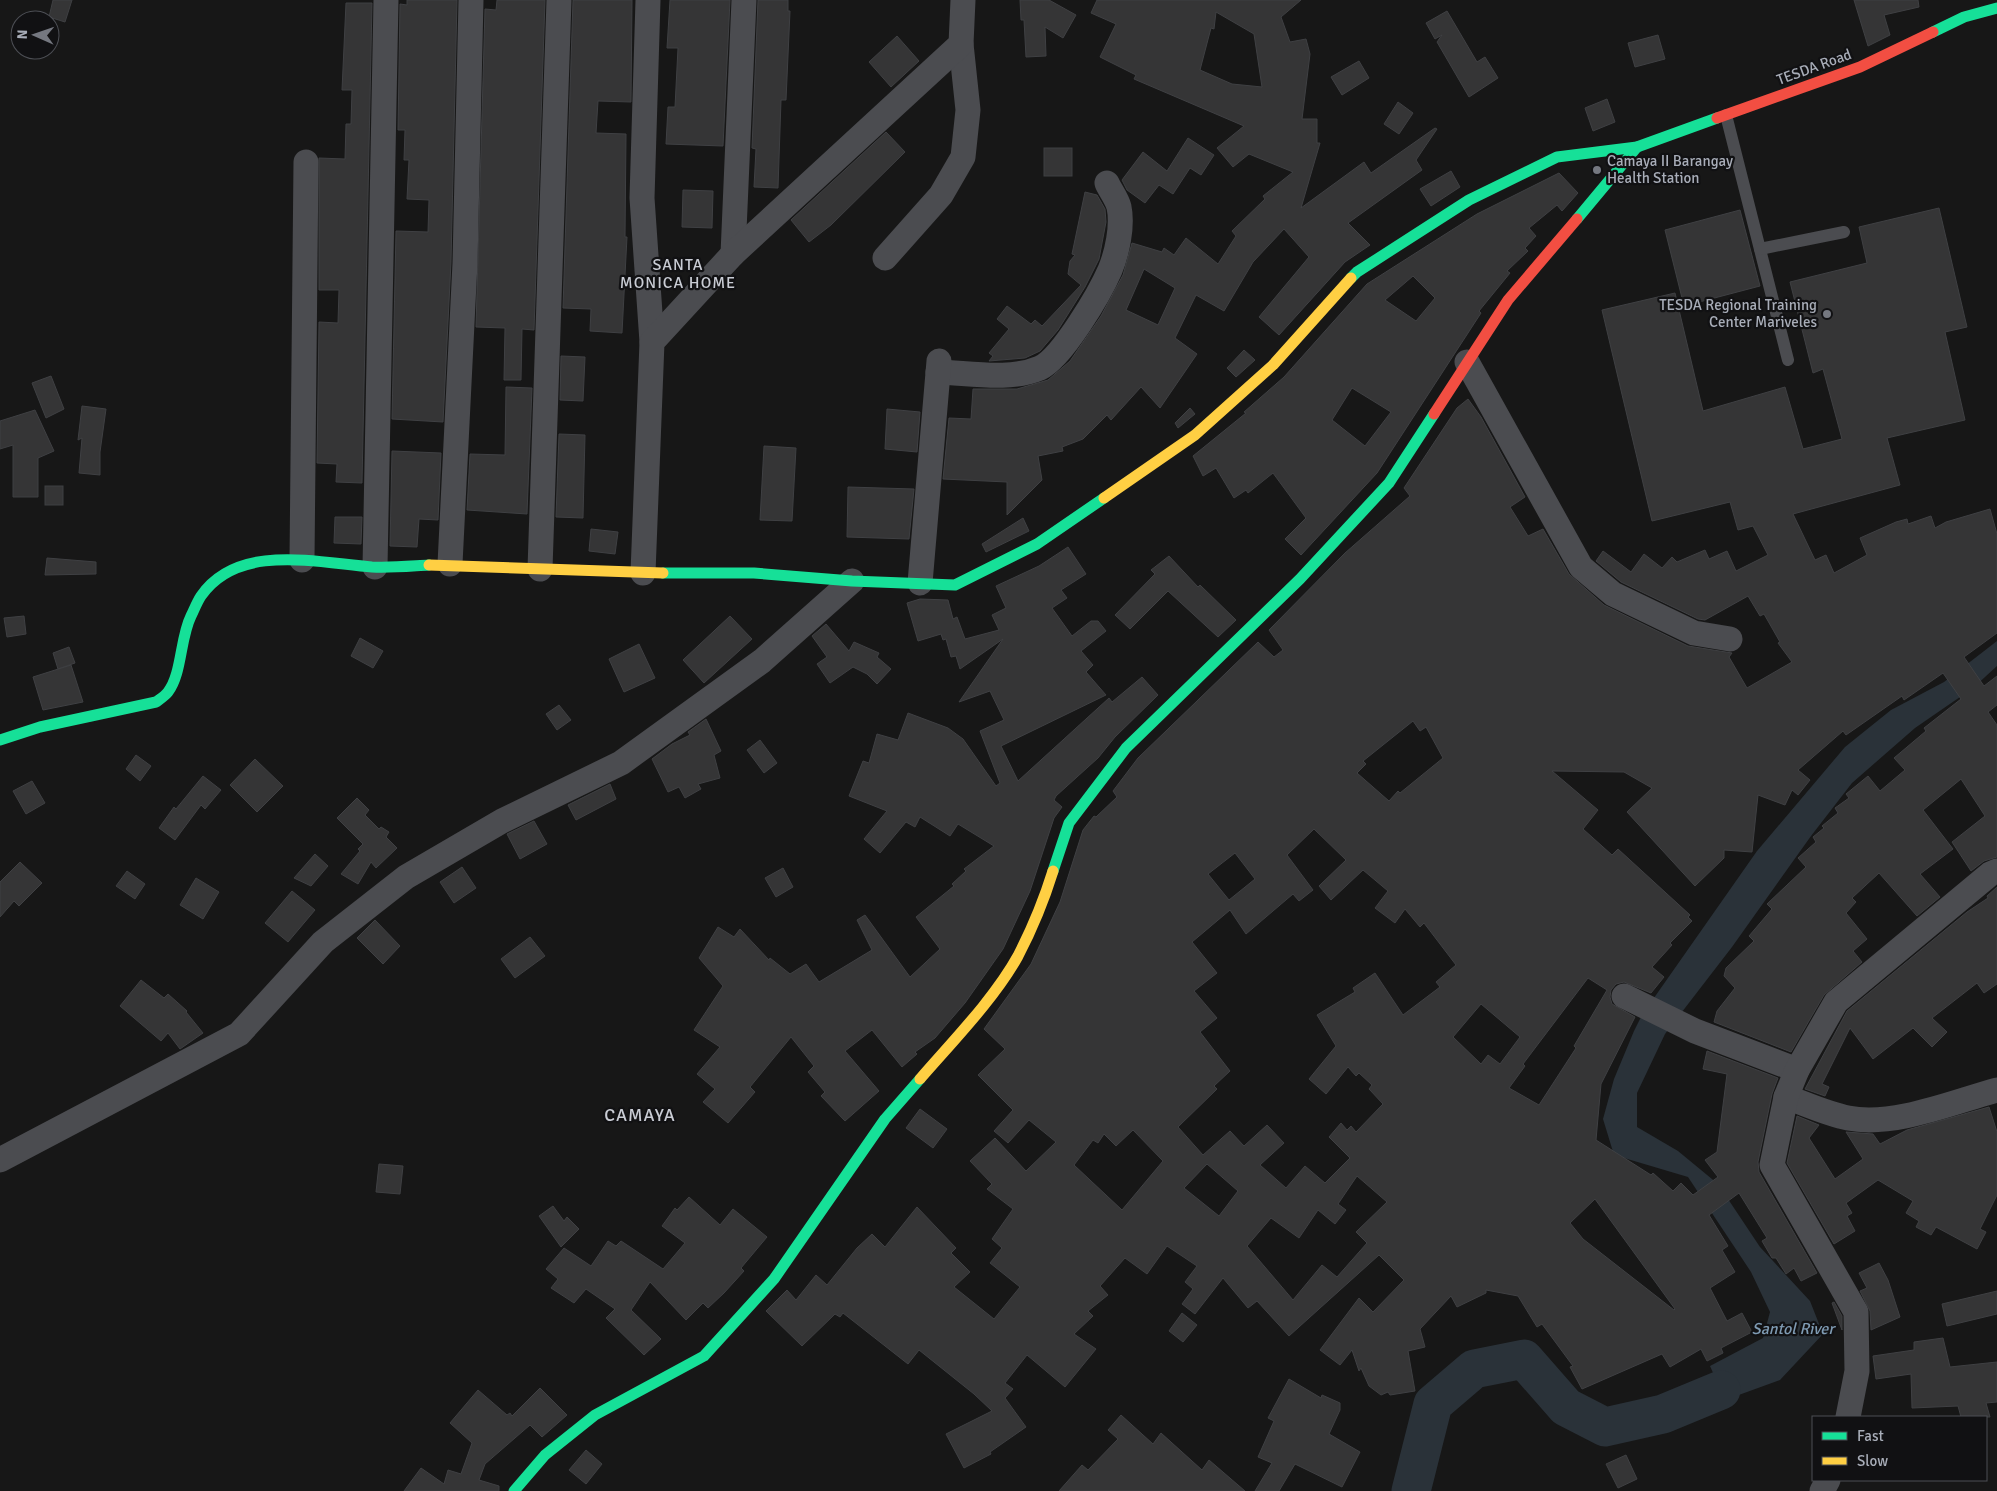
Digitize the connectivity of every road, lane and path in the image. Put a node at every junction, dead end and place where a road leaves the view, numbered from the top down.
1 (386, 0) edge
2 (471, 0) edge
3 (559, 0) edge
4 (648, 0) edge
5 (744, 0) edge
6 (963, 0) edge
7 (1997, 8) edge
8 (961, 44) junction
9 (1726, 116) junction
10 (1637, 147) junction
11 (306, 162) dead end
12 (1107, 183) dead end
13 (1844, 232) dead end
14 (1760, 249) junction
15 (733, 254) junction
16 (885, 258) dead end
17 (652, 342) junction
18 (1788, 360) dead end
19 (1467, 362) junction
20 (302, 560) junction
21 (450, 564) junction
22 (375, 567) junction
23 (540, 569) junction
24 (643, 573) junction
25 (852, 581) junction
26 (920, 583) junction
27 (1730, 639) dead end
28 (0, 740) edge
29 (1997, 871) edge
30 (1631, 1000) dead end
31 (1797, 1070) junction
32 (1997, 1090) edge
33 (1786, 1098) junction
34 (0, 1160) edge
35 (1848, 1416) edge
36 (514, 1491) edge

1 - 22 street
2 - 21 street
3 - 23 street
4 - 17 street
5 - 15 street
6 - 8 street
7 - 9 street, TESDA Road
8 - 15 street
8 - 16 street
9 - 10 street, TESDA Road
9 - 14 lane
10 - 19 street
10 - 26 street, TESDA Road
11 - 20 street
12 - 26 street
13 - 14 lane
14 - 18 lane
15 - 17 street
17 - 24 street
19 - 27 street
19 - 36 street
20 - 22 street, TESDA Road
20 - 28 street, TESDA Road
21 - 22 street, TESDA Road
21 - 23 street, TESDA Road
23 - 24 street, TESDA Road
24 - 25 street, TESDA Road
25 - 26 street, TESDA Road
25 - 34 street
29 - 31 street
30 - 31 street
31 - 33 street
32 - 33 street
33 - 35 street

